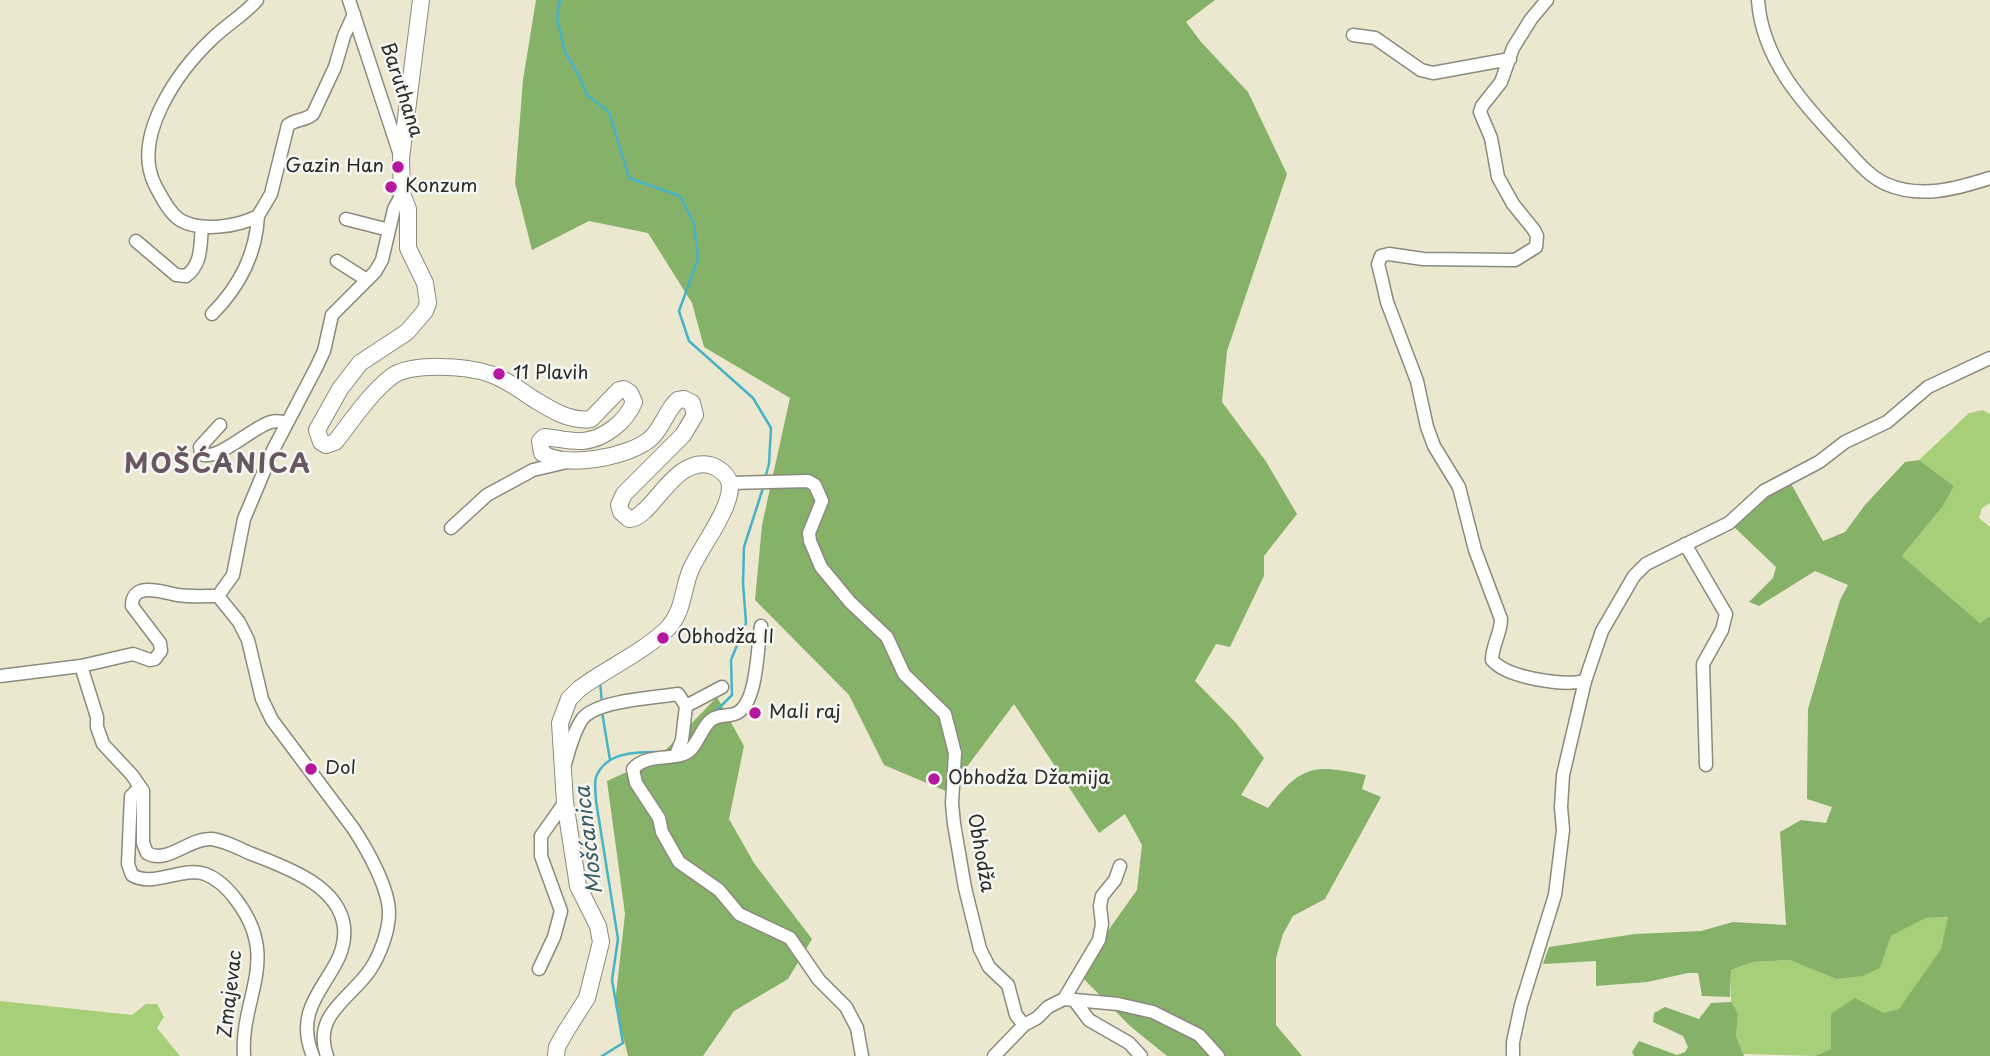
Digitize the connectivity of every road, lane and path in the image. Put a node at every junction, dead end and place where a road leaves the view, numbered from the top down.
1 (257, 0) edge
2 (349, 0) edge
3 (421, 0) edge
4 (1547, 0) edge
5 (1758, 0) edge
6 (354, 14) junction
7 (1353, 34) dead end
8 (1510, 59) junction
9 (401, 158) junction
10 (1990, 178) edge
11 (402, 194) junction
12 (258, 216) junction
13 (346, 219) dead end
14 (202, 228) junction
15 (389, 230) junction
16 (136, 241) dead end
17 (337, 261) dead end
18 (367, 280) junction
19 (212, 314) dead end
20 (1990, 358) edge
21 (288, 423) junction
22 (220, 425) dead end
23 (567, 462) junction
24 (730, 483) junction
25 (451, 528) dead end
26 (1685, 544) junction
27 (218, 596) junction
28 (761, 626) dead end
29 (81, 667) junction
30 (0, 677) edge
31 (1585, 681) junction
32 (722, 687) dead end
33 (686, 706) junction
34 (676, 755) junction
35 (1706, 765) dead end
36 (562, 771) junction
37 (140, 786) junction
38 (565, 802) junction
39 (1120, 866) dead end
40 (539, 969) dead end
41 (1069, 999) junction
42 (1024, 1025) junction
43 (1001, 1053) edge
44 (244, 1056) edge
45 (313, 1056) edge
46 (327, 1056) edge
47 (556, 1056) edge
48 (862, 1056) edge
49 (1141, 1056) edge
50 (1218, 1056) edge
51 (1513, 1056) edge

1 - 14 street
2 - 6 street, Baruthana
3 - 9 main road
4 - 8 street
5 - 10 street
6 - 9 street, Baruthana
6 - 12 street
7 - 8 street
8 - 31 street
9 - 11 main road, Baruthana
11 - 15 street
11 - 23 main road
12 - 14 street
12 - 19 street
13 - 15 street
14 - 16 street
15 - 18 street
17 - 18 street
18 - 21 street
20 - 26 street
21 - 22 street
21 - 27 street
23 - 24 main road
23 - 25 street
24 - 36 main road
24 - 42 street, Obhodža
26 - 31 street
26 - 35 street
27 - 29 street
27 - 46 street
28 - 34 street
29 - 30 street
29 - 37 street
31 - 51 street
32 - 33 street
33 - 34 street
33 - 36 street
34 - 48 street
36 - 38 main road
37 - 44 street, Zmajevac
37 - 45 street
38 - 40 street
38 - 47 main road
39 - 41 street
41 - 42 street
41 - 49 street
41 - 50 street
42 - 43 street

